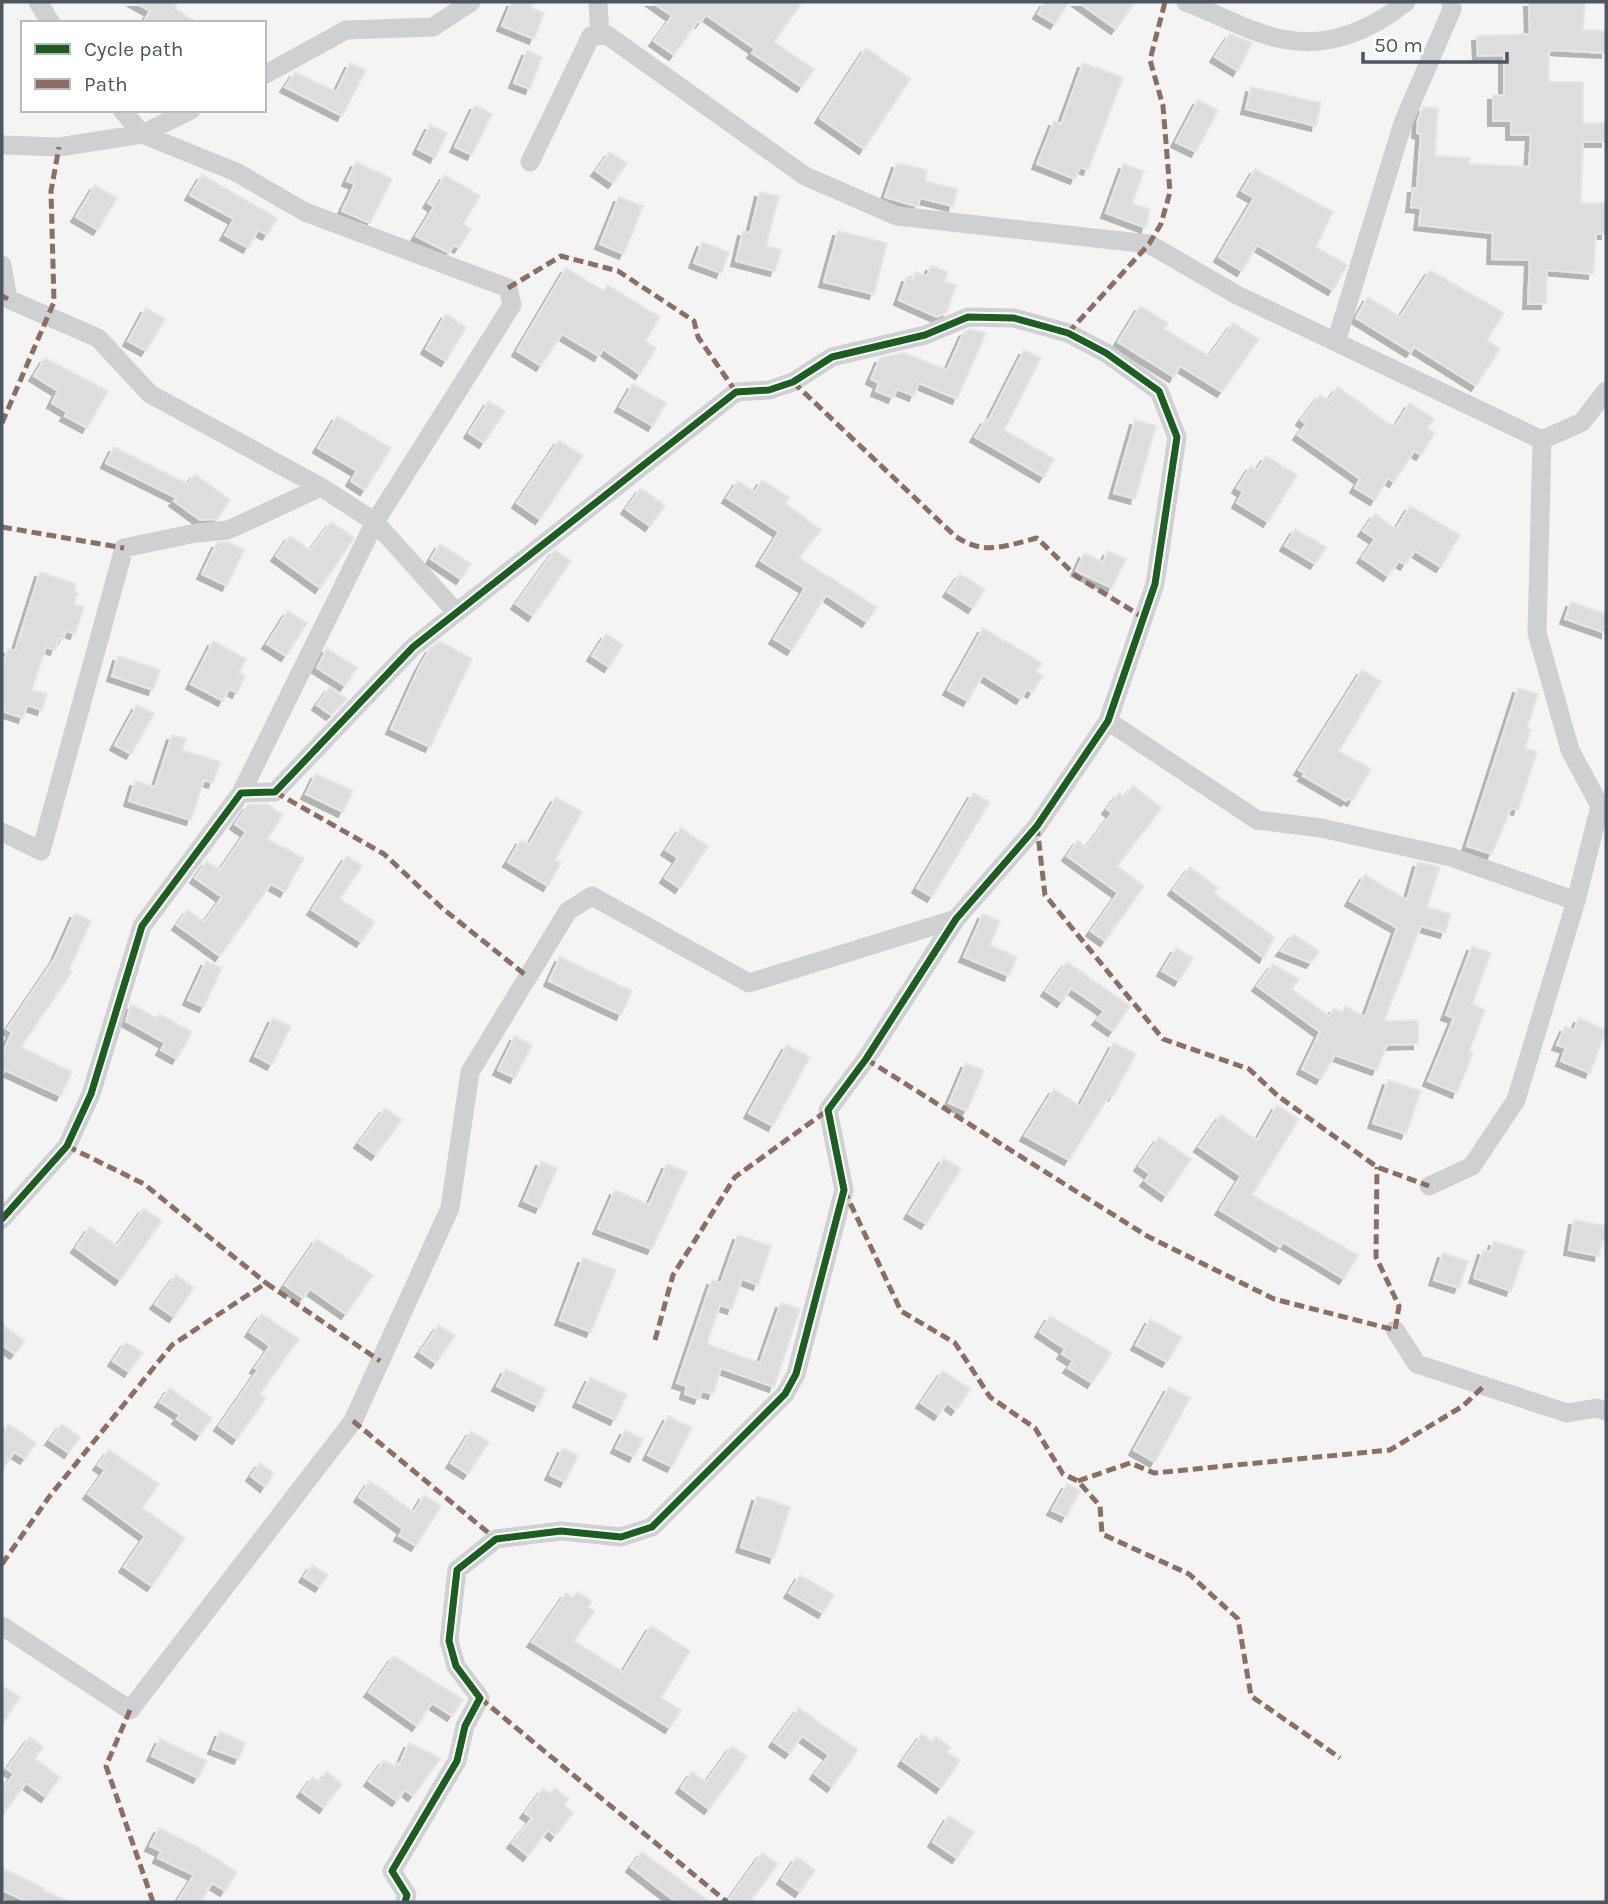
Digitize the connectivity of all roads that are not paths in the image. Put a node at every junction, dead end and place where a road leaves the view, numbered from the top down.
1 (38, 2) edge
2 (471, 2) edge
3 (598, 2) edge
4 (1186, 2) edge
5 (1406, 2) edge
6 (1451, 2) edge
7 (50, 21) edge
8 (600, 36) junction
9 (266, 74) edge
10 (124, 112) edge
11 (187, 112) edge
12 (142, 134) junction
13 (2, 145) edge
14 (530, 162) dead end
15 (2, 265) edge
16 (1336, 342) junction
17 (1606, 391) edge
18 (1542, 440) junction
19 (321, 487) junction
20 (375, 522) junction
21 (457, 611) junction
22 (1108, 721) junction
23 (240, 793) junction
24 (1603, 807) edge
25 (2, 832) edge
26 (1576, 901) junction
27 (957, 919) junction
28 (1429, 1186) dead end
29 (2, 1219) edge
30 (1395, 1330) dead end
31 (1606, 1411) edge
32 (2, 1626) edge
33 (405, 1902) edge

1 - 7 street
2 - 9 street
3 - 8 street
4 - 5 street
6 - 16 street
8 - 14 street
8 - 16 street
10 - 12 street
11 - 12 street
12 - 13 street
12 - 20 street
15 - 19 street
16 - 18 street
17 - 18 street
18 - 24 street
19 - 20 street
19 - 25 street
20 - 21 street
20 - 23 street
21 - 22 street
21 - 23 street
22 - 26 street
22 - 27 street
23 - 29 street
24 - 26 street
26 - 28 street
27 - 32 street
27 - 33 street
30 - 31 street

